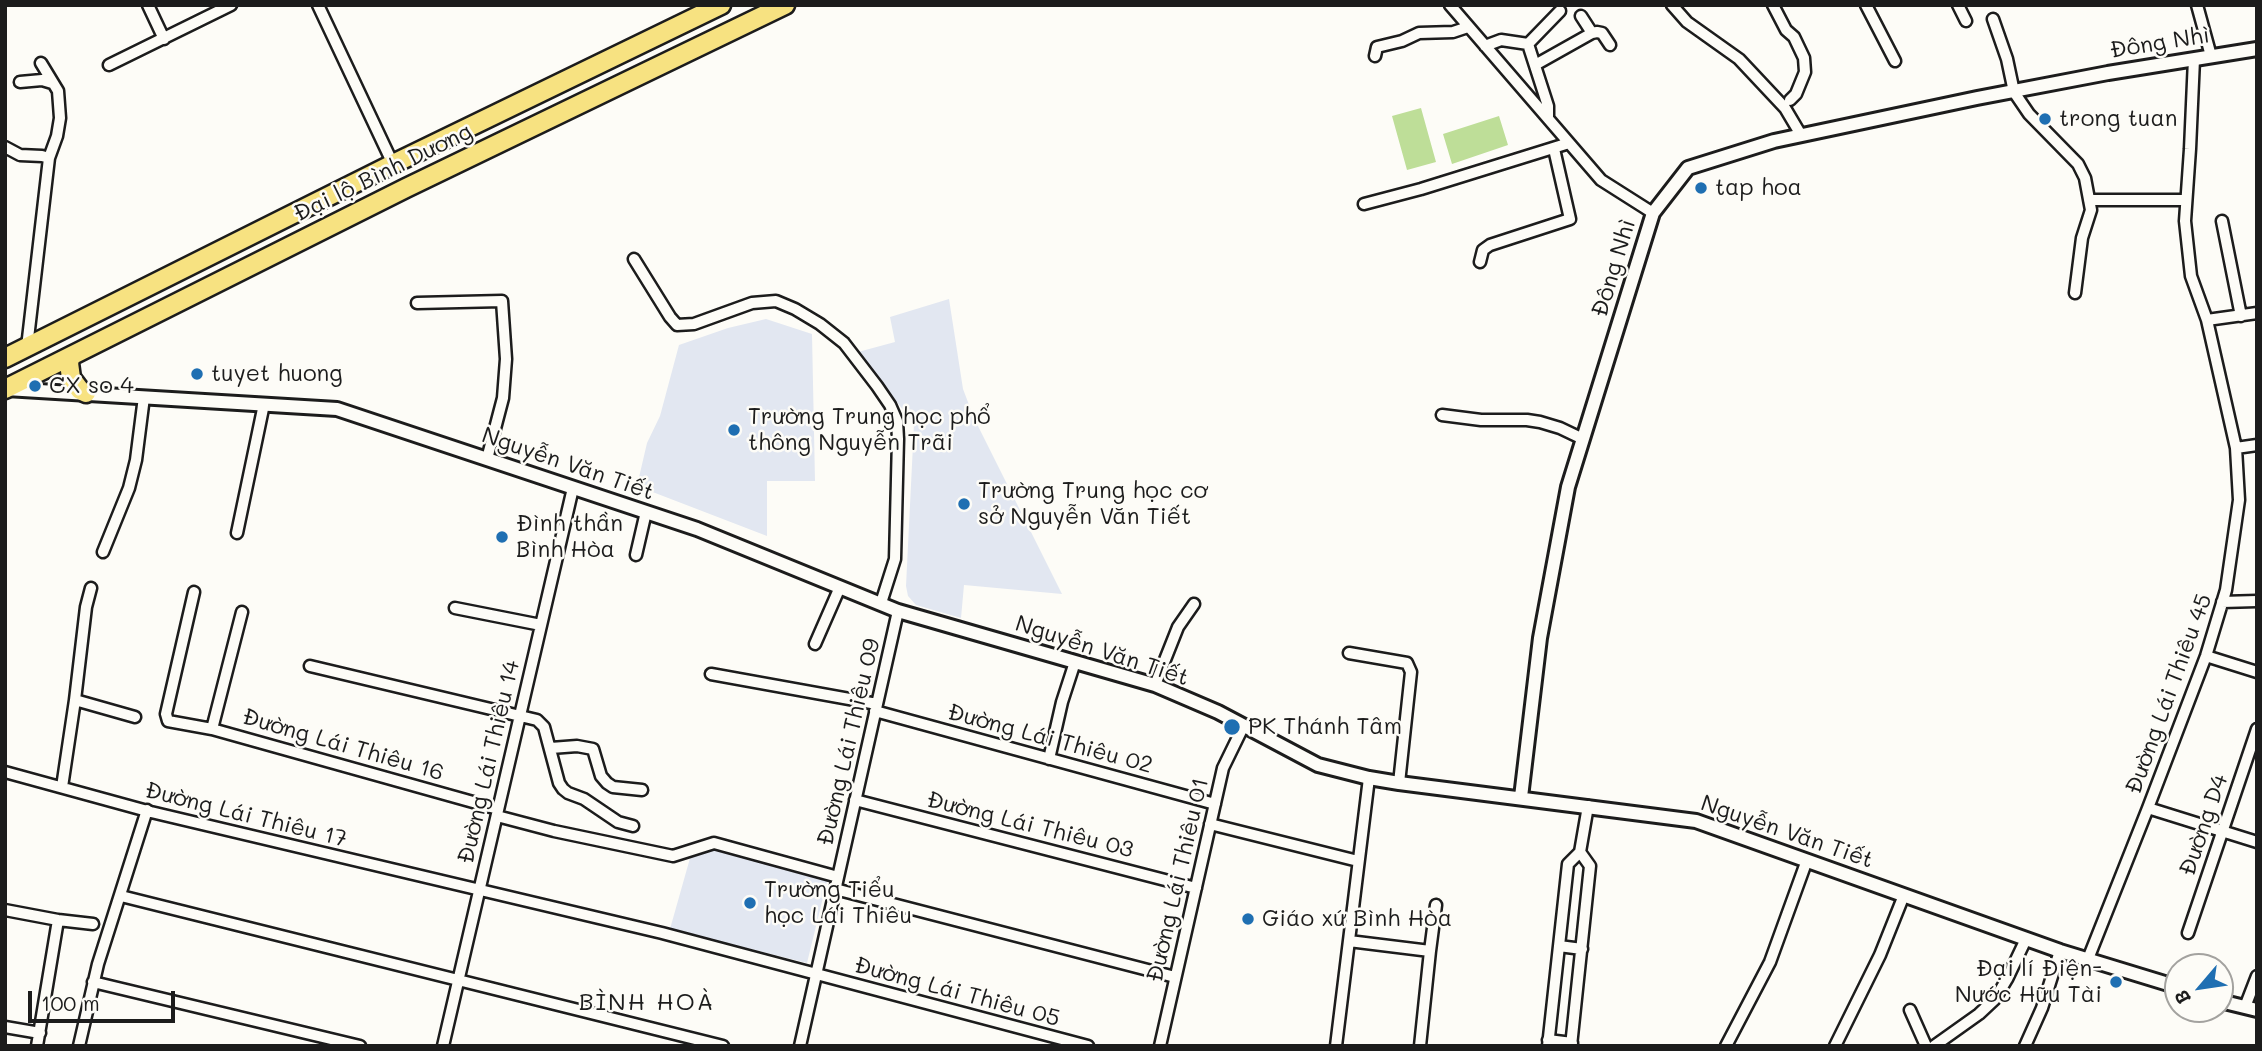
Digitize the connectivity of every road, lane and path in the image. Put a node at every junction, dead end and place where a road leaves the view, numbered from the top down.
1 (148, 5) edge
2 (231, 5) edge
3 (318, 5) edge
4 (721, 5) edge
5 (785, 5) edge
6 (1450, 5) edge
7 (1672, 5) edge
8 (1773, 5) edge
9 (1866, 5) edge
10 (1958, 5) edge
11 (2197, 5) edge
12 (1560, 12) dead end
13 (1581, 16) dead end
14 (1993, 19) dead end
15 (1966, 21) dead end
16 (1468, 27) junction
17 (1592, 33) junction
18 (164, 39) junction
19 (1528, 44) junction
20 (1610, 45) dead end
21 (1486, 46) junction
22 (2257, 49) edge
23 (1375, 56) dead end
24 (2211, 56) junction
25 (2194, 59) junction
26 (1895, 61) dead end
27 (41, 63) dead end
28 (109, 65) dead end
29 (1535, 65) junction
30 (576, 75) junction
31 (20, 82) dead end
32 (52, 83) junction
33 (2014, 92) junction
34 (588, 100) junction
35 (1790, 100) dead end
36 (1548, 119) junction
37 (1801, 135) junction
38 (1569, 143) junction
39 (5, 147) edge
40 (1554, 149) junction
41 (49, 158) junction
42 (393, 164) junction
43 (2089, 200) junction
44 (2186, 200) junction
45 (1364, 204) dead end
46 (1653, 213) junction
47 (2222, 221) dead end
48 (634, 259) dead end
49 (1480, 262) dead end
50 (2075, 293) dead end
51 (417, 303) dead end
52 (2257, 313) edge
53 (2241, 316) junction
54 (2207, 320) junction
55 (27, 346) junction
56 (71, 356) junction
57 (5, 358) edge
58 (6, 389) edge
59 (86, 393) junction
60 (144, 397) junction
61 (264, 404) junction
62 (1442, 415) dead end
63 (1583, 439) junction
64 (2257, 445) edge
65 (2236, 448) junction
66 (487, 459) junction
67 (573, 488) junction
68 (646, 512) junction
69 (237, 533) dead end
70 (103, 552) dead end
71 (636, 555) dead end
72 (840, 587) junction
73 (91, 588) dead end
74 (194, 592) dead end
75 (2257, 601) edge
76 (880, 603) junction
77 (2222, 603) junction
78 (1194, 604) dead end
79 (455, 608) dead end
80 (898, 611) junction
81 (242, 612) dead end
82 (541, 625) junction
83 (815, 644) dead end
84 (1349, 653) dead end
85 (2206, 656) junction
86 (1075, 662) junction
87 (310, 666) dead end
88 (2257, 671) edge
89 (711, 674) dead end
90 (1155, 685) junction
91 (75, 700) junction
92 (876, 708) junction
93 (520, 716) junction
94 (135, 717) dead end
95 (1243, 726) junction
96 (212, 729) junction
97 (2257, 729) edge
98 (551, 748) junction
99 (1049, 759) junction
100 (5, 772) edge
101 (1369, 778) junction
102 (1399, 783) junction
103 (62, 787) junction
104 (642, 790) dead end
105 (1521, 797) junction
106 (855, 800) junction
107 (1215, 804) junction
108 (1588, 806) junction
109 (2148, 808) junction
110 (147, 810) junction
111 (497, 812) junction
112 (1210, 824) junction
113 (633, 826) dead end
114 (2222, 831) junction
115 (2257, 842) edge
116 (1580, 852) junction
117 (1807, 860) junction
118 (1358, 861) junction
119 (838, 877) junction
120 (1196, 888) junction
121 (835, 889) junction
122 (479, 891) junction
123 (1904, 895) junction
124 (121, 896) junction
125 (1436, 905) dead end
126 (5, 910) edge
127 (58, 920) junction
128 (93, 924) dead end
129 (2188, 933) dead end
130 (2026, 939) junction
131 (1349, 941) junction
132 (1559, 946) junction
133 (1582, 949) junction
134 (1430, 951) junction
135 (2060, 951) junction
136 (2088, 959) junction
137 (816, 975) junction
138 (2257, 976) edge
139 (1175, 977) junction
140 (458, 980) junction
141 (93, 982) junction
142 (2164, 983) edge
143 (2251, 1008) edge
144 (1910, 1010) dead end
145 (5, 1027) edge
146 (40, 1033) junction
147 (1548, 1043) edge
148 (1572, 1044) edge
149 (37, 1046) edge
150 (79, 1046) edge
151 (360, 1046) edge
152 (443, 1046) edge
153 (723, 1046) edge
154 (800, 1046) edge
155 (1088, 1046) edge
156 (1160, 1046) edge
157 (1336, 1046) edge
158 (1419, 1046) edge
159 (1726, 1046) edge
160 (1835, 1046) edge
161 (1926, 1046) edge
162 (1934, 1046) edge
163 (2025, 1046) edge

1 - 18 street
2 - 18 street
3 - 42 street
4 - 30 highway, Đại lộ Bình Dương
5 - 34 highway, Đại lộ Bình Dương
6 - 16 street
7 - 37 street
8 - 35 street
9 - 26 street
10 - 15 street
11 - 24 street
12 - 19 street
13 - 17 street
14 - 33 street
16 - 21 street
16 - 23 street
17 - 20 street
17 - 29 street
18 - 28 street
19 - 21 street
19 - 29 street
21 - 36 street
22 - 24 street, Đông Nhì
24 - 25 street, Đông Nhì
25 - 33 street, Đông Nhì
25 - 44 street, Đường Lái Thiêu 45
27 - 32 street
29 - 36 street
30 - 34 highway
30 - 42 highway, Đại lộ Bình Dương
31 - 32 street
32 - 41 street
33 - 37 street, Đông Nhì
33 - 43 street
34 - 56 highway, Đại lộ Bình Dương
36 - 38 street
37 - 46 street, Đông Nhì
38 - 40 street
38 - 46 street
39 - 41 street
40 - 45 street
40 - 49 street
41 - 55 street
42 - 55 highway, Đại lộ Bình Dương
43 - 44 street
43 - 50 street
44 - 54 street, Đường Lái Thiêu 45
46 - 63 street, Đông Nhì
47 - 53 street
48 - 76 street
51 - 66 street
52 - 53 street
53 - 54 street
54 - 65 street, Đường Lái Thiêu 45
55 - 57 highway, Đại lộ Bình Dương
56 - 58 highway, Đại lộ Bình Dương
56 - 59 highway
58 - 59 street, Nguyễn Văn Tiết
59 - 60 street, Nguyễn Văn Tiết
60 - 61 street, Nguyễn Văn Tiết
60 - 70 street
61 - 66 street, Nguyễn Văn Tiết
61 - 69 street
62 - 63 street
63 - 105 street, Đông Nhì
64 - 65 street
65 - 77 street, Đường Lái Thiêu 45
66 - 67 street, Nguyễn Văn Tiết
67 - 68 street, Nguyễn Văn Tiết
67 - 82 street, Đường Lái Thiêu 14
68 - 71 street
68 - 72 street, Nguyễn Văn Tiết
72 - 76 street, Nguyễn Văn Tiết
72 - 83 street
73 - 91 street
74 - 96 street
75 - 77 street
76 - 80 street, Nguyễn Văn Tiết
77 - 85 street, Đường Lái Thiêu 45
78 - 90 street
79 - 82 street
80 - 86 street, Nguyễn Văn Tiết
80 - 92 street, Đường Lái Thiêu 09
81 - 96 street, Đường Lái Thiêu 16
82 - 93 street, Đường Lái Thiêu 14
84 - 102 street
85 - 88 street
85 - 109 street, Đường Lái Thiêu 45
86 - 90 street, Nguyễn Văn Tiết
86 - 99 street
87 - 93 street
89 - 92 street, Đường Lái Thiêu 02
90 - 95 street, Nguyễn Văn Tiết
91 - 94 street
91 - 103 street
92 - 99 street, Đường Lái Thiêu 02
92 - 106 street, Đường Lái Thiêu 09
93 - 98 street
93 - 111 street, Đường Lái Thiêu 14
95 - 101 street, Nguyễn Văn Tiết
95 - 107 street, Đường Lái Thiêu 01
96 - 111 street, Đường Lái Thiêu 16
97 - 114 street, Đường D4
98 - 104 street
98 - 113 street
99 - 107 street, Đường Lái Thiêu 02
100 - 103 street, Đường Lái Thiêu 17
101 - 102 street, Nguyễn Văn Tiết
101 - 118 street
102 - 105 street, Nguyễn Văn Tiết
103 - 110 street, Đường Lái Thiêu 17
105 - 108 street, Nguyễn Văn Tiết
106 - 119 street, Đường Lái Thiêu 09
106 - 120 street, Đường Lái Thiêu 03
107 - 112 street, Đường Lái Thiêu 01
108 - 116 street
108 - 117 street, Nguyễn Văn Tiết
109 - 114 street
109 - 136 street, Đường Lái Thiêu 45
110 - 122 street, Đường Lái Thiêu 17
110 - 124 street
111 - 119 street, Đường Lái Thiêu 16
111 - 122 street, Đường Lái Thiêu 14
112 - 118 street
112 - 120 street, Đường Lái Thiêu 01
114 - 115 street
114 - 129 street, Đường D4
116 - 132 street
116 - 133 street
117 - 123 street, Nguyễn Văn Tiết
117 - 159 street
118 - 131 street
119 - 121 street, Đường Lái Thiêu 09
120 - 139 street, Đường Lái Thiêu 01
121 - 137 street, Đường Lái Thiêu 09
121 - 139 street
122 - 137 street, Đường Lái Thiêu 17
122 - 140 street, Đường Lái Thiêu 14
123 - 130 street, Nguyễn Văn Tiết
123 - 160 street
124 - 140 street
124 - 141 street
125 - 134 street
126 - 127 street
127 - 128 street
127 - 146 street
130 - 135 street, Nguyễn Văn Tiết
130 - 162 street
131 - 134 street
131 - 157 street
132 - 133 street
132 - 147 street
133 - 148 street
134 - 158 street
135 - 136 street, Nguyễn Văn Tiết
135 - 163 street
136 - 142 street, Nguyễn Văn Tiết
137 - 154 street, Đường Lái Thiêu 09
137 - 155 street, Đường Lái Thiêu 05
138 - 143 street
139 - 156 street, Đường Lái Thiêu 01
140 - 152 street, Đường Lái Thiêu 14
140 - 153 street
141 - 150 street
141 - 151 street
144 - 161 street
145 - 146 street
146 - 149 street
147 - 148 street

